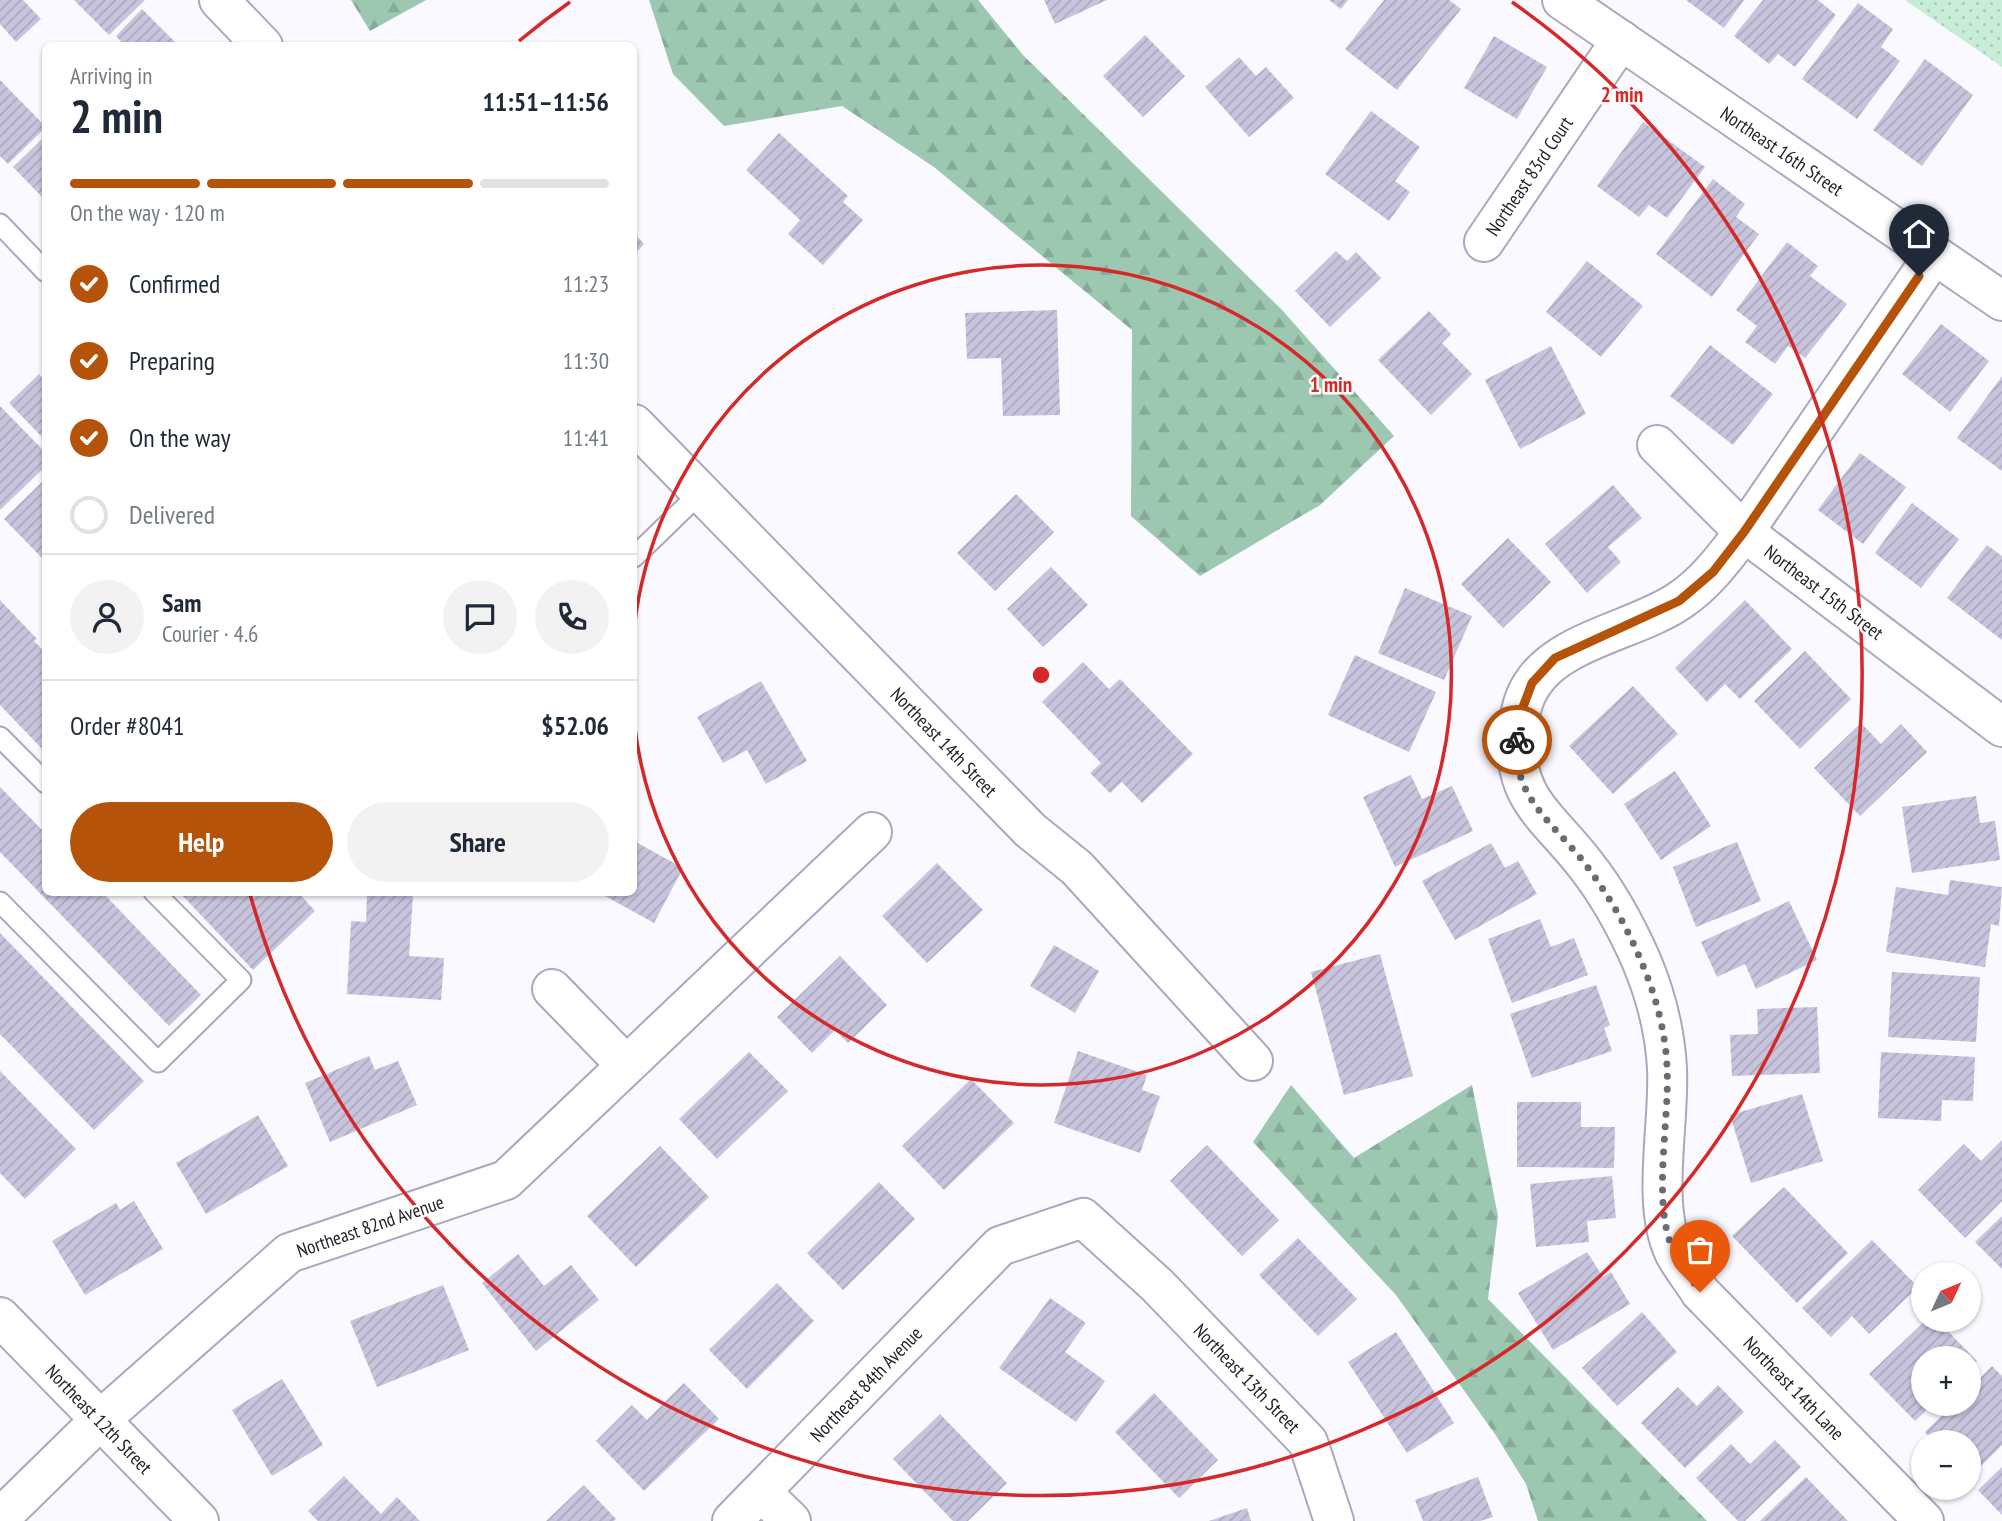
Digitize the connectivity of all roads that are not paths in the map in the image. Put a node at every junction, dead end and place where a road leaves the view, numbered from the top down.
1 (219, 0) edge
2 (1562, 0) edge
3 (1621, 40) junction
4 (259, 42) edge
5 (0, 224) edge
6 (1484, 242) dead end
7 (1934, 255) junction
8 (42, 268) edge
9 (2002, 301) edge
10 (637, 427) edge
11 (1657, 445) dead end
12 (701, 493) junction
13 (1744, 532) junction
14 (637, 554) edge
15 (2002, 727) edge
16 (4, 748) edge
17 (42, 780) edge
18 (872, 832) dead end
19 (158, 896) edge
20 (0, 902) edge
21 (552, 989) dead end
22 (1253, 1061) dead end
23 (626, 1065) junction
24 (1000, 1246) joint
25 (0, 1317) edge
26 (100, 1420) junction
27 (761, 1492) junction
28 (0, 1518) edge
29 (199, 1521) edge
30 (732, 1521) edge
31 (791, 1521) edge
32 (1334, 1521) edge
33 (1924, 1521) edge

1 - 4 street
2 - 3 street, Northeast 16th Street
3 - 6 street, Northeast 83rd Court
3 - 7 street, Northeast 16th Street
5 - 8 lane
7 - 9 street, Northeast 16th Street
7 - 13 street
10 - 12 street, Northeast 14th Street
11 - 13 street, Northeast 15th Street
12 - 14 lane
12 - 22 street, Northeast 14th Street
13 - 15 street, Northeast 15th Street
13 - 33 street, Northeast 14th Lane
16 - 17 lane
18 - 23 street, Northeast 82nd Avenue
19 - 20 lane
21 - 23 street
23 - 26 street, Northeast 82nd Avenue
24 - 27 street, Northeast 84th Avenue
24 - 32 street, Northeast 13th Street
25 - 26 street, Northeast 12th Street
26 - 28 street, Northeast 82nd Avenue
26 - 29 street, Northeast 12th Street
27 - 30 street, Northeast 84th Avenue
27 - 31 street

